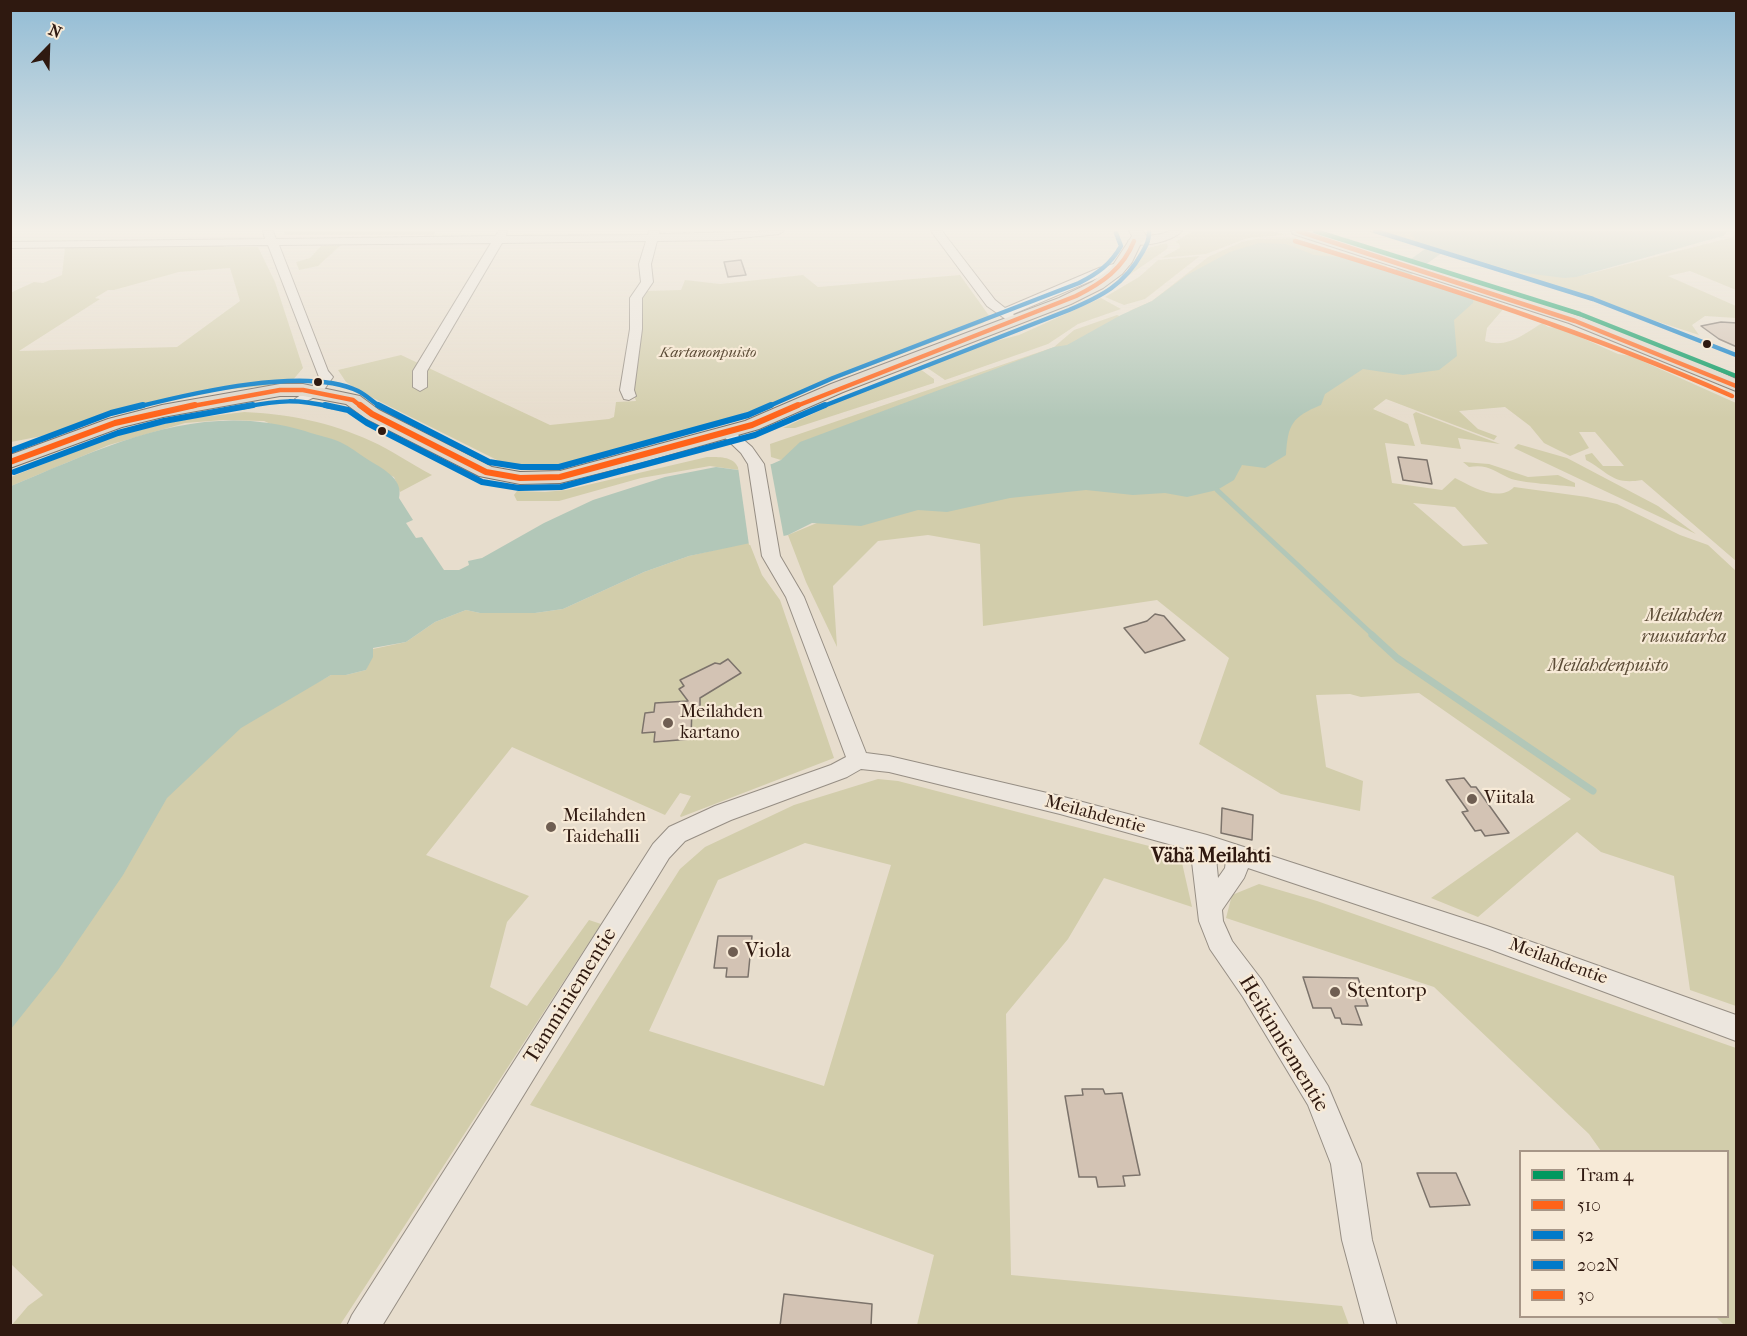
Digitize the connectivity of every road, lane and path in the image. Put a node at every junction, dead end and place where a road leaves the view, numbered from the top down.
1 (292, 293) edge
2 (466, 293) edge
3 (639, 293) edge
4 (984, 293) edge
5 (1079, 293) edge
6 (1509, 293) edge
7 (1529, 293) edge
8 (1009, 317) junction
9 (1737, 366) edge
10 (1737, 386) edge
11 (420, 387) dead end
12 (307, 393) junction
13 (629, 396) dead end
14 (726, 432) junction
15 (13, 459) edge
16 (858, 760) junction
17 (1207, 845) junction
18 (1238, 855) junction
19 (1211, 906) junction
20 (1737, 1028) edge
21 (363, 1326) edge
22 (1381, 1326) edge

1 - 12 street
2 - 11 street
3 - 13 street
4 - 8 street
5 - 8 main road
6 - 10 main road
7 - 9 main road
8 - 14 main road
12 - 14 main road
12 - 15 main road
14 - 16 street
16 - 17 street, Meilahdentie
16 - 21 street, Tamminiementie
17 - 18 street, Meilahdentie
17 - 19 street, Heikinniementie
18 - 19 street
18 - 20 street, Meilahdentie
19 - 22 street, Heikinniementie

